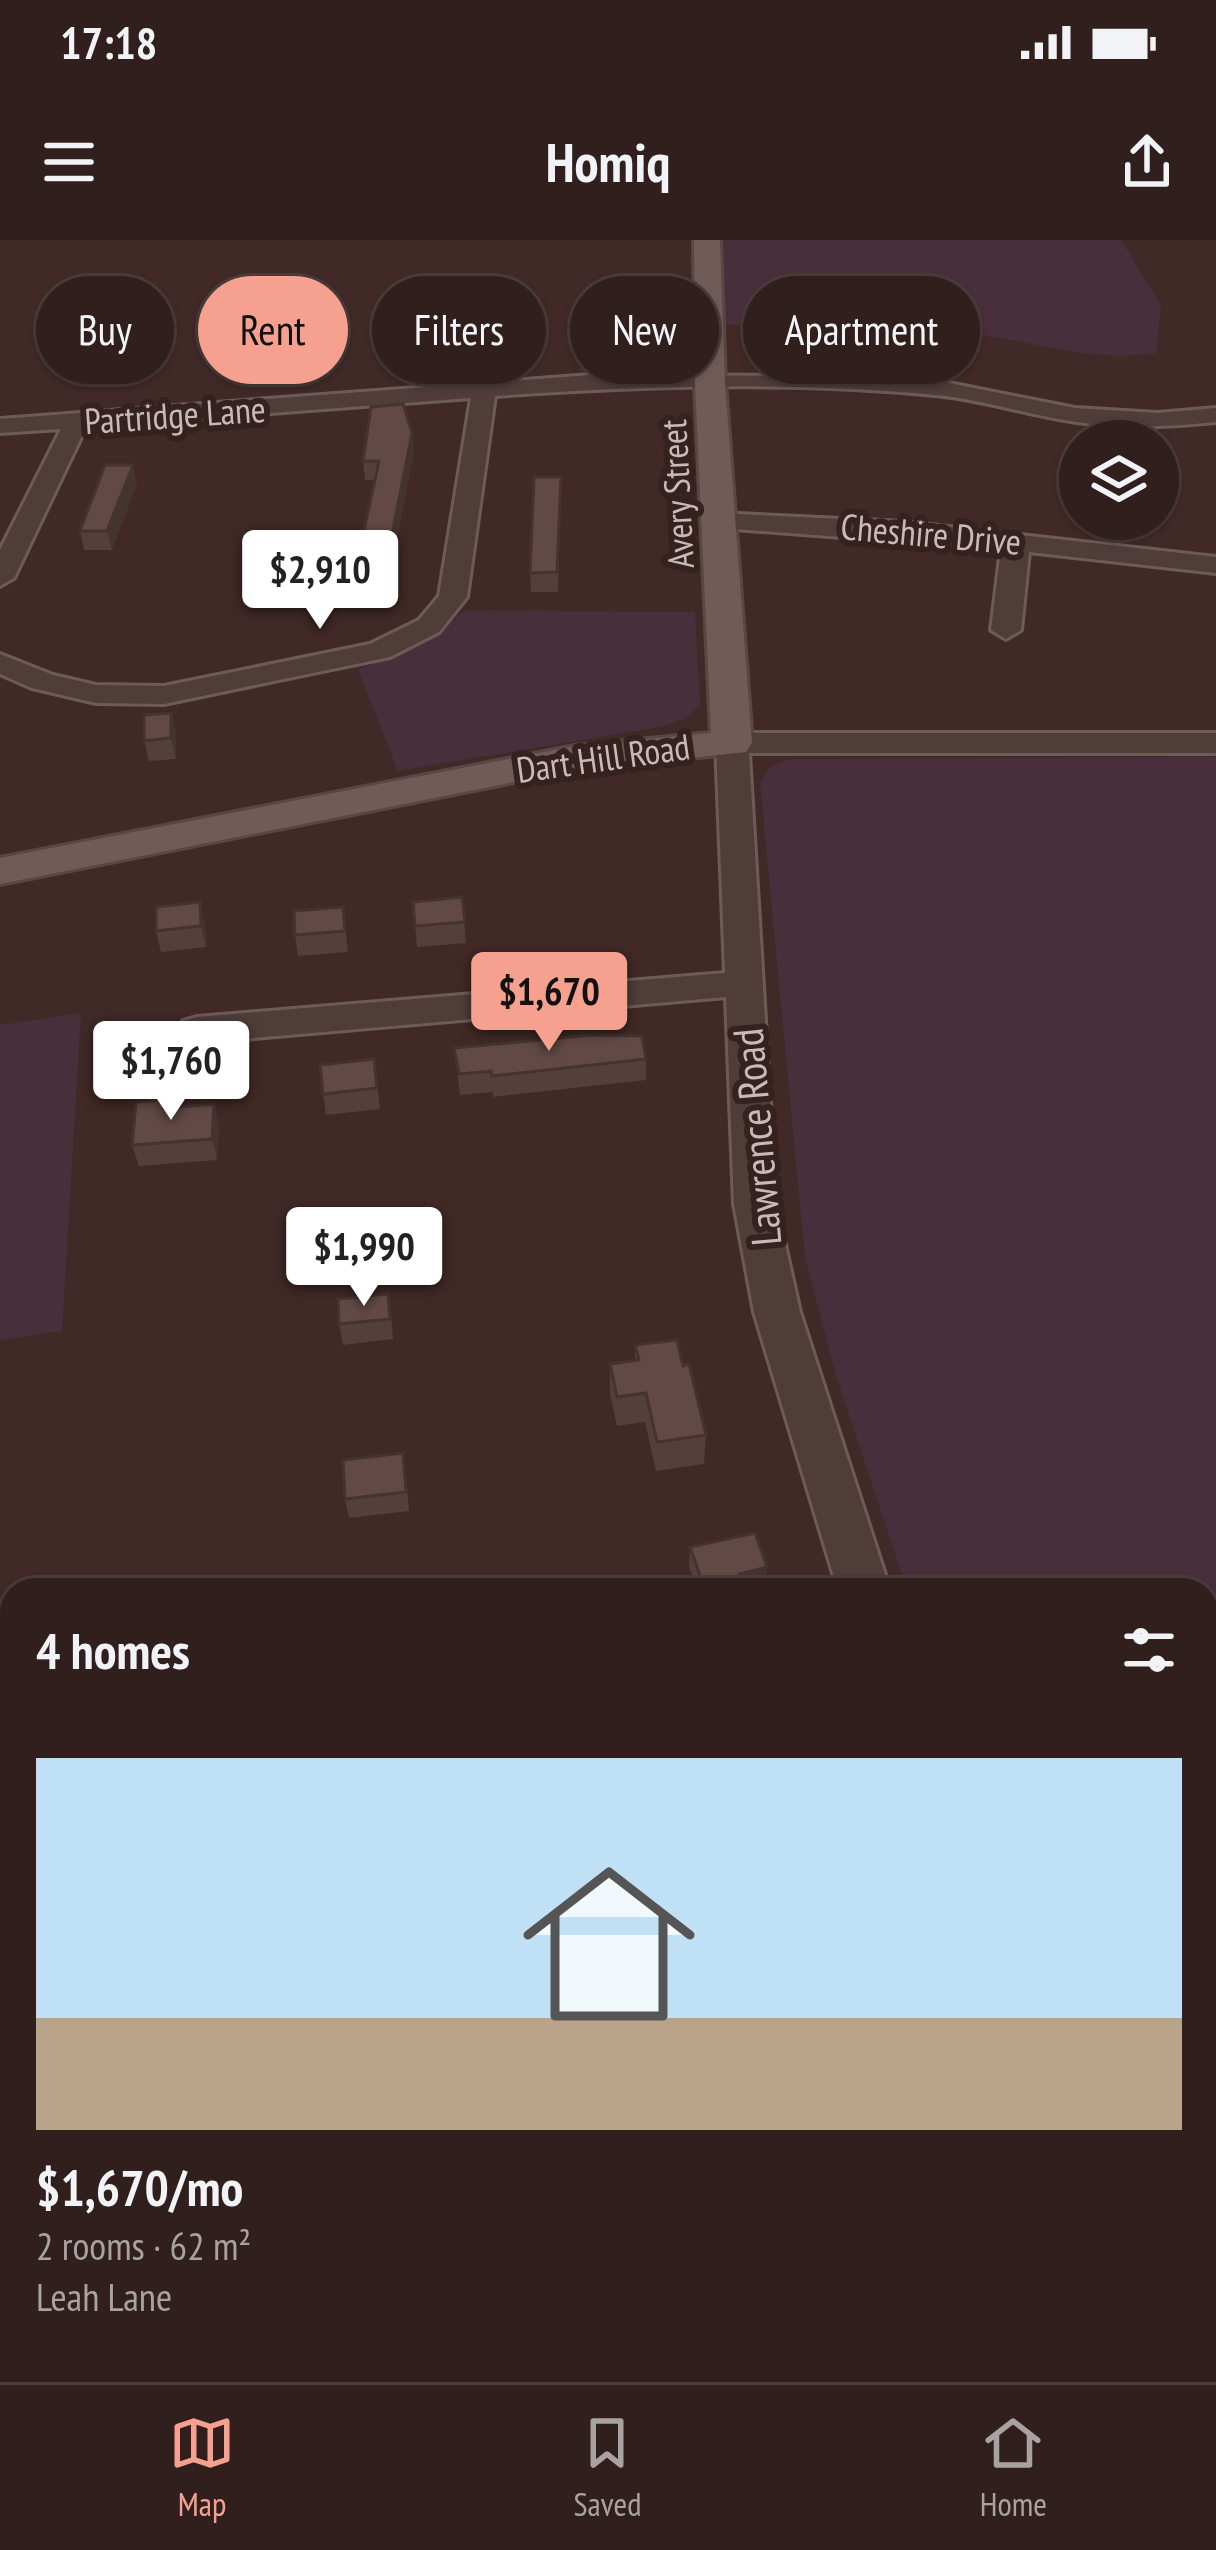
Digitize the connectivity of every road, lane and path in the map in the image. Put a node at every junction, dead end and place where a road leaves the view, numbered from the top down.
1 (706, 240) edge
2 (707, 276) edge
3 (570, 382) edge
4 (719, 383) edge
5 (710, 384) edge
6 (484, 388) junction
7 (1216, 415) edge
8 (77, 421) junction
9 (0, 426) edge
10 (717, 521) junction
11 (1016, 542) junction
12 (1216, 565) edge
13 (0, 578) edge
14 (1006, 630) dead end
15 (0, 663) edge
16 (732, 743) junction
17 (1216, 743) edge
18 (0, 871) edge
19 (746, 985) junction
20 (196, 1030) dead end
21 (861, 1578) edge

1 - 2 main road, Avery Street
3 - 6 street, Partridge Lane
4 - 7 street, Partridge Lane
5 - 10 main road, Avery Street
6 - 8 street, Partridge Lane
6 - 15 street
8 - 9 street, Partridge Lane
8 - 13 street
10 - 11 street, Cheshire Drive
10 - 16 main road, Avery Street
11 - 12 street, Cheshire Drive
11 - 14 street
16 - 17 street, Dart Hill Road
16 - 18 main road, Dart Hill Road
16 - 19 street, Lawrence Road
19 - 20 street
19 - 21 street, Lawrence Road

